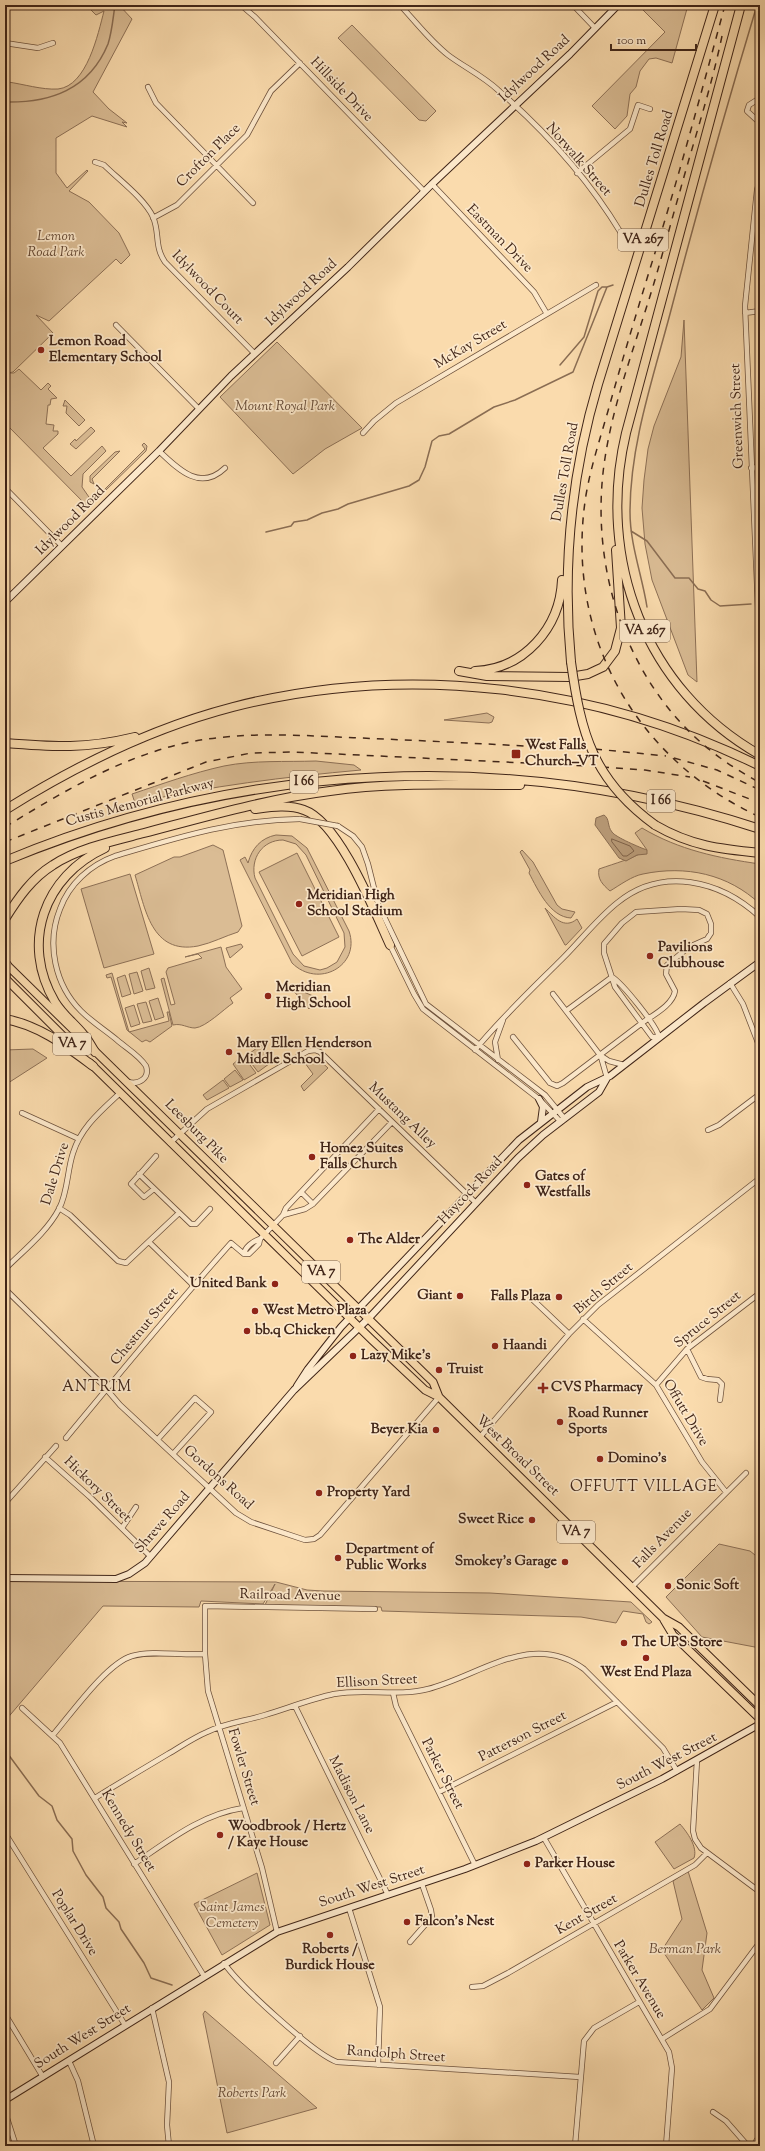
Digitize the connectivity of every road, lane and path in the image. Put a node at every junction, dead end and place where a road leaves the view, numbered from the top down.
1 (241, 5) edge
2 (400, 5) edge
3 (573, 5) edge
4 (618, 5) edge
5 (715, 5) edge
6 (740, 5) edge
7 (595, 28) junction
8 (5, 43) edge
9 (52, 43) dead end
10 (300, 63) junction
11 (148, 87) dead end
12 (760, 98) edge
13 (514, 104) junction
14 (650, 109) dead end
15 (760, 123) edge
16 (95, 162) dead end
17 (217, 166) junction
18 (577, 173) junction
19 (760, 178) edge
20 (432, 184) junction
21 (424, 191) junction
22 (253, 203) dead end
23 (153, 218) junction
24 (621, 232) dead end
25 (596, 285) dead end
26 (760, 311) edge
27 (745, 313) junction
28 (547, 314) junction
29 (116, 325) dead end
30 (255, 354) junction
31 (199, 409) junction
32 (364, 433) dead end
33 (159, 451) junction
34 (760, 467) edge
35 (225, 468) dead end
36 (751, 468) junction
37 (5, 488) edge
38 (617, 496) junction
39 (568, 544) junction
40 (62, 546) junction
41 (5, 602) edge
42 (760, 654) edge
43 (153, 733) junction
44 (5, 743) edge
45 (760, 755) edge
46 (760, 766) edge
47 (614, 792) junction
48 (5, 810) edge
49 (218, 813) junction
50 (760, 829) edge
51 (143, 833) junction
52 (760, 853) edge
53 (5, 862) edge
54 (760, 917) edge
55 (5, 919) edge
56 (390, 945) joint
57 (760, 962) edge
58 (6, 964) edge
59 (612, 977) junction
60 (5, 979) edge
61 (730, 983) junction
62 (553, 994) dead end
63 (566, 1011) junction
64 (506, 1015) junction
65 (5, 1019) edge
66 (648, 1019) junction
67 (642, 1023) junction
68 (514, 1037) dead end
69 (659, 1037) junction
70 (478, 1045) junction
71 (760, 1048) edge
72 (475, 1050) junction
73 (95, 1052) junction
74 (600, 1055) junction
75 (498, 1060) junction
76 (624, 1065) junction
77 (93, 1066) junction
78 (607, 1078) junction
79 (123, 1079) junction
80 (120, 1093) junction
81 (760, 1094) edge
82 (539, 1099) junction
83 (379, 1109) junction
84 (556, 1111) junction
85 (22, 1113) dead end
86 (562, 1120) junction
87 (392, 1122) junction
88 (540, 1123) junction
89 (708, 1130) dead end
90 (180, 1134) junction
91 (79, 1139) junction
92 (170, 1143) junction
93 (156, 1156) dead end
94 (139, 1174) junction
95 (760, 1178) edge
96 (154, 1188) junction
97 (301, 1192) junction
98 (467, 1194) junction
99 (476, 1203) junction
100 (313, 1204) junction
101 (59, 1208) junction
102 (210, 1209) dead end
103 (179, 1213) junction
104 (283, 1215) junction
105 (273, 1225) junction
106 (262, 1237) junction
107 (150, 1242) junction
108 (5, 1269) edge
109 (194, 1286) junction
110 (5, 1289) edge
111 (760, 1293) edge
112 (531, 1298) dead end
113 (360, 1309) junction
114 (369, 1318) junction
115 (350, 1319) junction
116 (583, 1319) junction
117 (359, 1328) junction
118 (569, 1334) junction
119 (687, 1349) junction
120 (656, 1385) junction
121 (107, 1390) junction
122 (294, 1390) junction
123 (438, 1397) junction
124 (720, 1400) dead end
125 (480, 1437) junction
126 (66, 1438) dead end
127 (158, 1439) junction
128 (56, 1446) dead end
129 (173, 1454) junction
130 (45, 1457) junction
131 (746, 1473) dead end
132 (209, 1488) junction
133 (726, 1492) junction
134 (5, 1503) edge
135 (136, 1507) dead end
136 (122, 1528) junction
137 (150, 1556) junction
138 (5, 1578) edge
139 (632, 1587) junction
140 (205, 1606) joint
141 (375, 1609) dead end
142 (663, 1618) junction
143 (205, 1654) junction
144 (392, 1693) junction
145 (617, 1702) junction
146 (295, 1706) junction
147 (760, 1706) edge
148 (22, 1708) dead end
149 (760, 1719) edge
150 (760, 1724) edge
151 (219, 1727) junction
152 (53, 1735) junction
153 (697, 1760) junction
154 (677, 1771) junction
155 (439, 1792) junction
156 (95, 1798) junction
157 (244, 1808) junction
158 (5, 1833) edge
159 (544, 1838) junction
160 (707, 1853) junction
161 (134, 1864) junction
162 (475, 1865) junction
163 (422, 1884) junction
164 (760, 1892) edge
165 (388, 1895) junction
166 (349, 1908) junction
167 (594, 1924) junction
168 (277, 1932) junction
169 (410, 1942) dead end
170 (760, 1942) edge
171 (224, 1963) junction
172 (204, 1976) junction
173 (472, 1987) dead end
174 (639, 2002) junction
175 (152, 2008) junction
176 (5, 2014) edge
177 (125, 2025) junction
178 (300, 2036) junction
179 (662, 2039) junction
180 (69, 2061) junction
181 (276, 2063) dead end
182 (378, 2065) junction
183 (43, 2076) junction
184 (580, 2077) junction
185 (5, 2100) edge
186 (5, 2112) edge
187 (714, 2112) dead end
188 (760, 2135) edge
189 (16, 2146) edge
190 (94, 2146) edge
191 (169, 2146) edge
192 (575, 2146) edge
193 (666, 2146) edge
194 (748, 2146) edge
195 (753, 2146) edge

1 - 10 street, Hillside Drive
2 - 13 street, Norwalk Street
3 - 7 street
4 - 7 main road, Idylwood Road
5 - 39 highway, Dulles Toll Road / VA 267
6 - 38 highway, VA 267
7 - 13 main road, Idylwood Road
8 - 9 street
10 - 17 street, Crofton Place
10 - 21 street, Hillside Drive
11 - 17 street
12 - 15 street
13 - 18 street, Norwalk Street
13 - 20 main road, Idylwood Road
14 - 18 street
16 - 23 street, Idylwood Court
17 - 22 street
17 - 23 street, Crofton Place
18 - 24 street, Norwalk Street
19 - 27 street, Greenwich Street
20 - 21 main road, Idylwood Road
20 - 28 street, Eastman Drive
21 - 30 main road, Idylwood Road
23 - 30 street, Idylwood Court
25 - 28 street, McKay Street
26 - 27 street
27 - 36 street, Greenwich Street
28 - 32 street, McKay Street
29 - 31 street
30 - 31 main road, Idylwood Road
31 - 33 main road, Idylwood Road
33 - 35 street
33 - 40 main road, Idylwood Road
34 - 36 street
36 - 42 street, Greenwich Street
37 - 40 street
38 - 39 highway
38 - 45 highway, VA 267
39 - 52 highway, Dulles Toll Road / VA 267, bridge
40 - 41 main road, Idylwood Road
43 - 44 highway
43 - 46 highway
43 - 48 highway
47 - 49 highway
47 - 50 highway, Custis Memorial Parkway / I 66
47 - 53 highway, Custis Memorial Parkway / I 66
49 - 51 highway
49 - 56 highway
51 - 55 highway
51 - 73 highway
54 - 64 street
56 - 72 street
57 - 61 main road, Haycock Road
58 - 60 highway
58 - 73 main road, Leesburg Pike / VA 7
59 - 63 street
59 - 66 street
59 - 66 street
59 - 67 street
60 - 77 main road, Leesburg Pike / VA 7
61 - 69 main road, Haycock Road
61 - 71 street
62 - 63 street
63 - 74 street
64 - 70 street
64 - 75 street
65 - 77 highway
66 - 67 street
66 - 69 street
67 - 69 street
67 - 74 street
68 - 74 street
69 - 76 main road, Haycock Road
70 - 72 street
70 - 75 street
70 - 79 street, bridge
72 - 82 street
73 - 79 main road, Leesburg Pike / VA 7
74 - 76 street
74 - 78 street
75 - 84 street
76 - 78 main road, Haycock Road
77 - 80 main road, Leesburg Pike / VA 7
78 - 84 main road, Haycock Road
78 - 86 main road, Haycock Road
79 - 90 main road, Leesburg Pike / VA 7
80 - 91 street, Dale Drive
80 - 92 main road, Leesburg Pike / VA 7
81 - 89 street
82 - 84 street
82 - 88 main road
83 - 87 street, Mustang Alley
83 - 90 street, Mustang Alley
83 - 97 street
84 - 86 street
84 - 88 main road, Haycock Road
85 - 91 street, Dale Drive
86 - 99 main road, Haycock Road
87 - 98 street, Mustang Alley
87 - 100 street
88 - 98 main road, Haycock Road
90 - 92 street, Mustang Alley
90 - 105 main road, Leesburg Pike / VA 7
91 - 101 street, Dale Drive
92 - 106 main road, Leesburg Pike / VA 7
93 - 94 street
94 - 96 street
94 - 96 street
95 - 116 street, Birch Street
96 - 103 street
97 - 100 street
97 - 104 street
98 - 99 street, Mustang Alley
98 - 113 main road, Haycock Road
99 - 114 main road, Haycock Road
100 - 104 street
101 - 107 street
101 - 108 street, Dale Drive
102 - 103 street
103 - 107 street
104 - 105 street
105 - 106 street
105 - 113 main road, Leesburg Pike / VA 7
106 - 109 street, Chestnut Street
106 - 115 main road, Leesburg Pike / VA 7
107 - 109 street
109 - 121 street, Chestnut Street
110 - 121 street, Gordons Road
111 - 119 street, Spruce Street
112 - 118 street
113 - 114 main road, Leesburg Pike / VA 7
113 - 115 main road, Shreve Road
114 - 117 main road, Haycock Road
114 - 123 main road, West Broad Street / VA 7
115 - 117 main road, Leesburg Pike / VA 7
115 - 122 main road, Shreve Road
116 - 118 street, Birch Street
116 - 120 street, Offutt Drive
117 - 122 main road, Shreve Road
117 - 123 main road, West Broad Street / VA 7
118 - 125 street, Birch Street
119 - 120 street, Spruce Street
119 - 124 street
120 - 133 street, Offutt Drive
121 - 126 street, Chestnut Street
121 - 127 street, Gordons Road
122 - 132 main road, Shreve Road
123 - 125 main road, West Broad Street / VA 7
123 - 132 street, Gordons Road
125 - 139 main road, West Broad Street / VA 7
127 - 129 street, Gordons Road
127 - 129 street
128 - 130 street
129 - 132 street, Gordons Road
130 - 134 street
130 - 136 street, Hickory Street
131 - 133 street, Falls Avenue
132 - 137 main road, Shreve Road
133 - 139 street, Falls Avenue
135 - 136 street
136 - 137 street, Hickory Street
137 - 138 main road, Shreve Road
139 - 142 main road, West Broad Street / VA 7
140 - 141 street, Railroad Avenue
140 - 143 street, Fowler Street
142 - 147 main road, West Broad Street / VA 7
142 - 149 main road, West Broad Street / VA 7
143 - 151 street, Fowler Street
143 - 152 street
144 - 145 street, Ellison Street
144 - 146 street, Ellison Street
144 - 155 street, Parker Street
145 - 154 street, Ellison Street
145 - 155 street, Patterson Street
146 - 151 street, Ellison Street
146 - 165 street, Madison Lane
148 - 152 street, Kennedy Street
150 - 153 main road, South West Street
151 - 156 street, Ellison Street
151 - 157 street, Fowler Street
152 - 156 street, Kennedy Street
153 - 154 main road, South West Street
153 - 160 street
154 - 159 main road, South West Street
155 - 162 street, Parker Street
156 - 161 street, Kennedy Street
157 - 161 street
157 - 168 street, Fowler Street
158 - 177 street, Poplar Drive
159 - 162 main road, South West Street
159 - 167 street, Parker Avenue
160 - 164 street
160 - 167 street, Kent Street
161 - 172 street, Kennedy Street
162 - 163 main road, South West Street
163 - 165 main road, South West Street
163 - 169 street
165 - 166 main road, South West Street
166 - 168 main road, South West Street
166 - 182 street
167 - 173 street, Kent Street
167 - 174 street, Parker Avenue
168 - 171 main road, South West Street
170 - 179 street
171 - 172 main road, South West Street
171 - 178 street, Randolph Street
172 - 175 main road, South West Street
174 - 179 street, Parker Avenue
174 - 184 street
175 - 177 main road, South West Street
175 - 191 street
176 - 183 street
177 - 180 main road, South West Street
178 - 181 street
178 - 182 street, Randolph Street
179 - 193 street, Parker Avenue
180 - 183 main road, South West Street
180 - 190 street
182 - 184 street, Randolph Street
183 - 185 main road, South West Street
184 - 192 street
186 - 189 street
187 - 194 street
188 - 195 street

